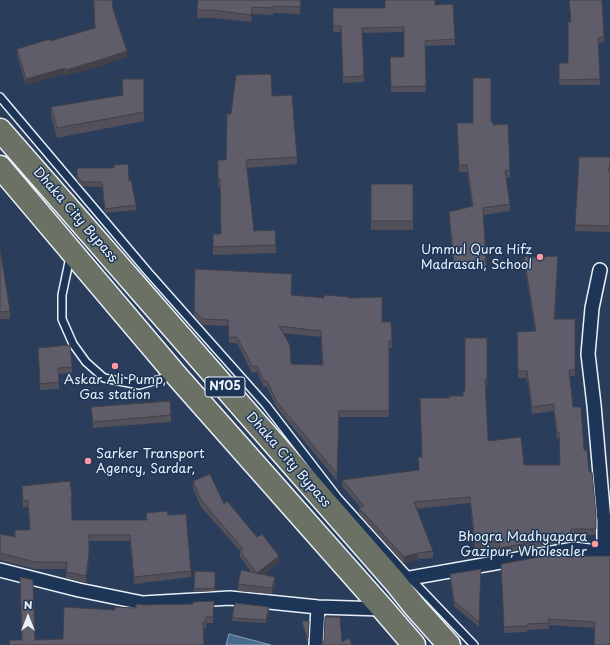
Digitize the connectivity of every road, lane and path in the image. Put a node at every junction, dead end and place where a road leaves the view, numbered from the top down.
1 (0, 97) edge
2 (0, 130) edge
3 (0, 168) edge
4 (71, 252) junction
5 (600, 270) dead end
6 (176, 375) junction
7 (607, 554) edge
8 (0, 570) edge
9 (402, 580) junction
10 (318, 607) junction
11 (383, 609) junction
12 (316, 645) edge
13 (414, 645) edge
14 (449, 645) edge
15 (474, 645) edge

1 - 9 lane
2 - 9 highway, Dhaka City Bypass / N105
3 - 4 highway
4 - 6 highway
4 - 6 lane
5 - 7 street
6 - 11 highway
7 - 9 street
8 - 10 street
9 - 14 highway, Dhaka City Bypass / N105
9 - 15 lane
10 - 11 street
10 - 12 street
11 - 13 highway

